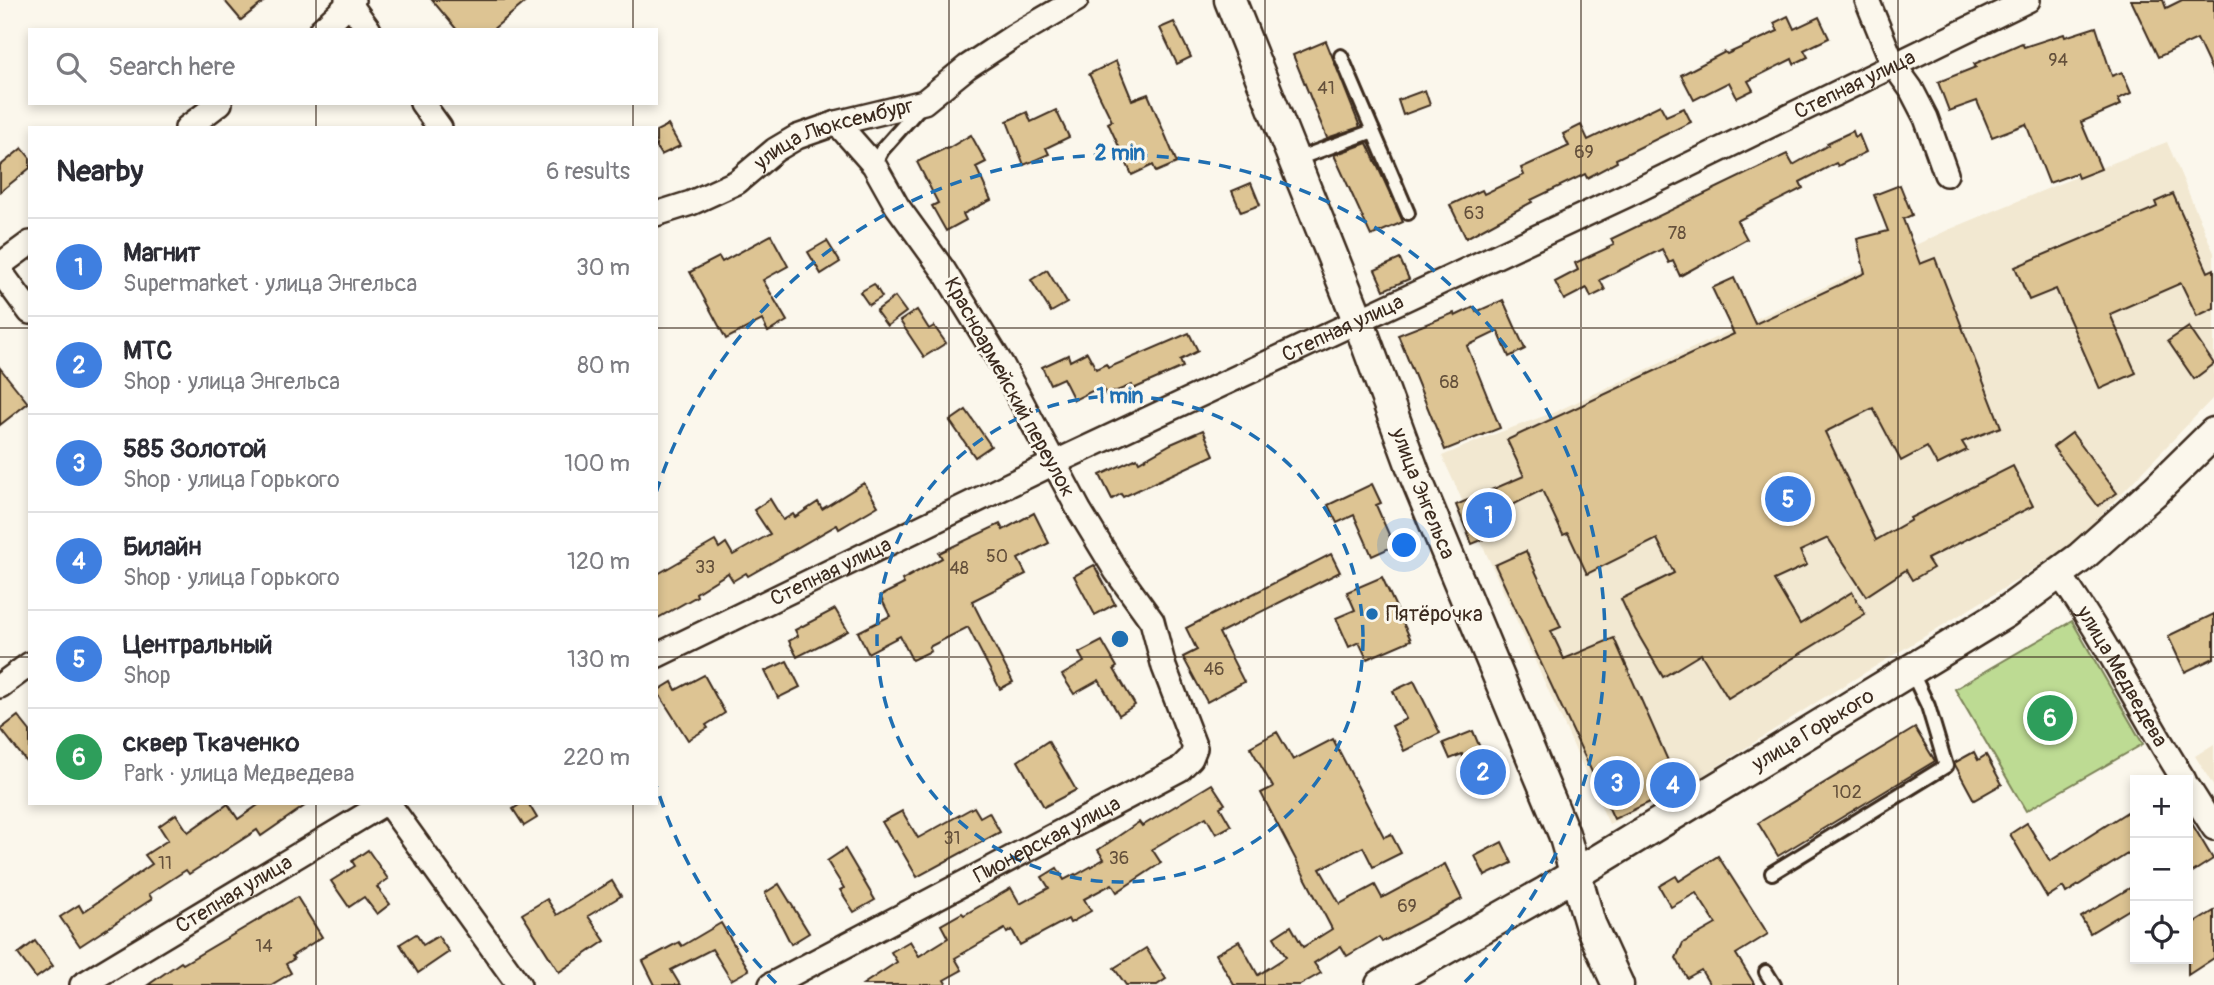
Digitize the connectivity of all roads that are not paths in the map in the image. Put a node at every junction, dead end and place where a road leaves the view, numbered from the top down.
1 (1076, 0) edge
2 (1230, 0) edge
3 (1867, 0) edge
4 (2028, 0) edge
5 (350, 1) edge
6 (323, 28) edge
7 (368, 28) edge
8 (1341, 57) dead end
9 (1893, 64) junction
10 (924, 102) junction
11 (217, 105) edge
12 (423, 105) edge
13 (837, 123) junction
14 (190, 126) edge
15 (439, 126) edge
16 (1373, 131) junction
17 (1294, 160) junction
18 (874, 165) junction
19 (1946, 174) dead end
20 (658, 213) edge
21 (1408, 213) dead end
22 (28, 244) edge
23 (0, 265) edge
24 (0, 271) edge
25 (28, 309) edge
26 (1357, 320) junction
27 (2214, 433) edge
28 (1054, 463) junction
29 (2060, 575) junction
30 (1152, 621) joint
31 (658, 655) edge
32 (28, 666) edge
33 (1911, 671) junction
34 (0, 687) edge
35 (2181, 775) edge
36 (2193, 795) edge
37 (384, 805) edge
38 (388, 805) edge
39 (2214, 828) edge
40 (1772, 873) dead end
41 (1575, 874) junction
42 (1766, 972) dead end
43 (82, 985) edge
44 (519, 985) edge
45 (771, 985) edge
46 (1381, 985) edge
47 (1618, 985) edge
48 (1774, 985) edge

1 - 10 street, улица Люксембург
2 - 17 street, улица Энгельса
3 - 9 street
4 - 9 street, Степная улица
5 - 6 street
5 - 7 street
8 - 16 lane
9 - 19 street
9 - 26 street, Степная улица
10 - 13 street, улица Люксембург
10 - 18 lane
11 - 14 street
12 - 15 street
13 - 18 street, Красноармейский переулок
13 - 20 street, улица Люксембург
16 - 17 lane
16 - 21 lane
17 - 26 street, улица Энгельса
18 - 28 street, Красноармейский переулок
22 - 23 street
24 - 25 street
26 - 28 street, Степная улица
26 - 41 street, улица Энгельса
27 - 29 street, улица Горького
28 - 30 street, Красноармейский переулок
28 - 31 street, Степная улица
29 - 33 street, улица Горького
29 - 35 street, улица Медведева
30 - 45 street, Пионерская улица
32 - 34 street
33 - 40 lane
33 - 41 street, улица Горького
36 - 39 street
37 - 43 street, Степная улица
38 - 44 street
41 - 46 street, улица Горького
41 - 47 street, улица Энгельса
42 - 48 lane

